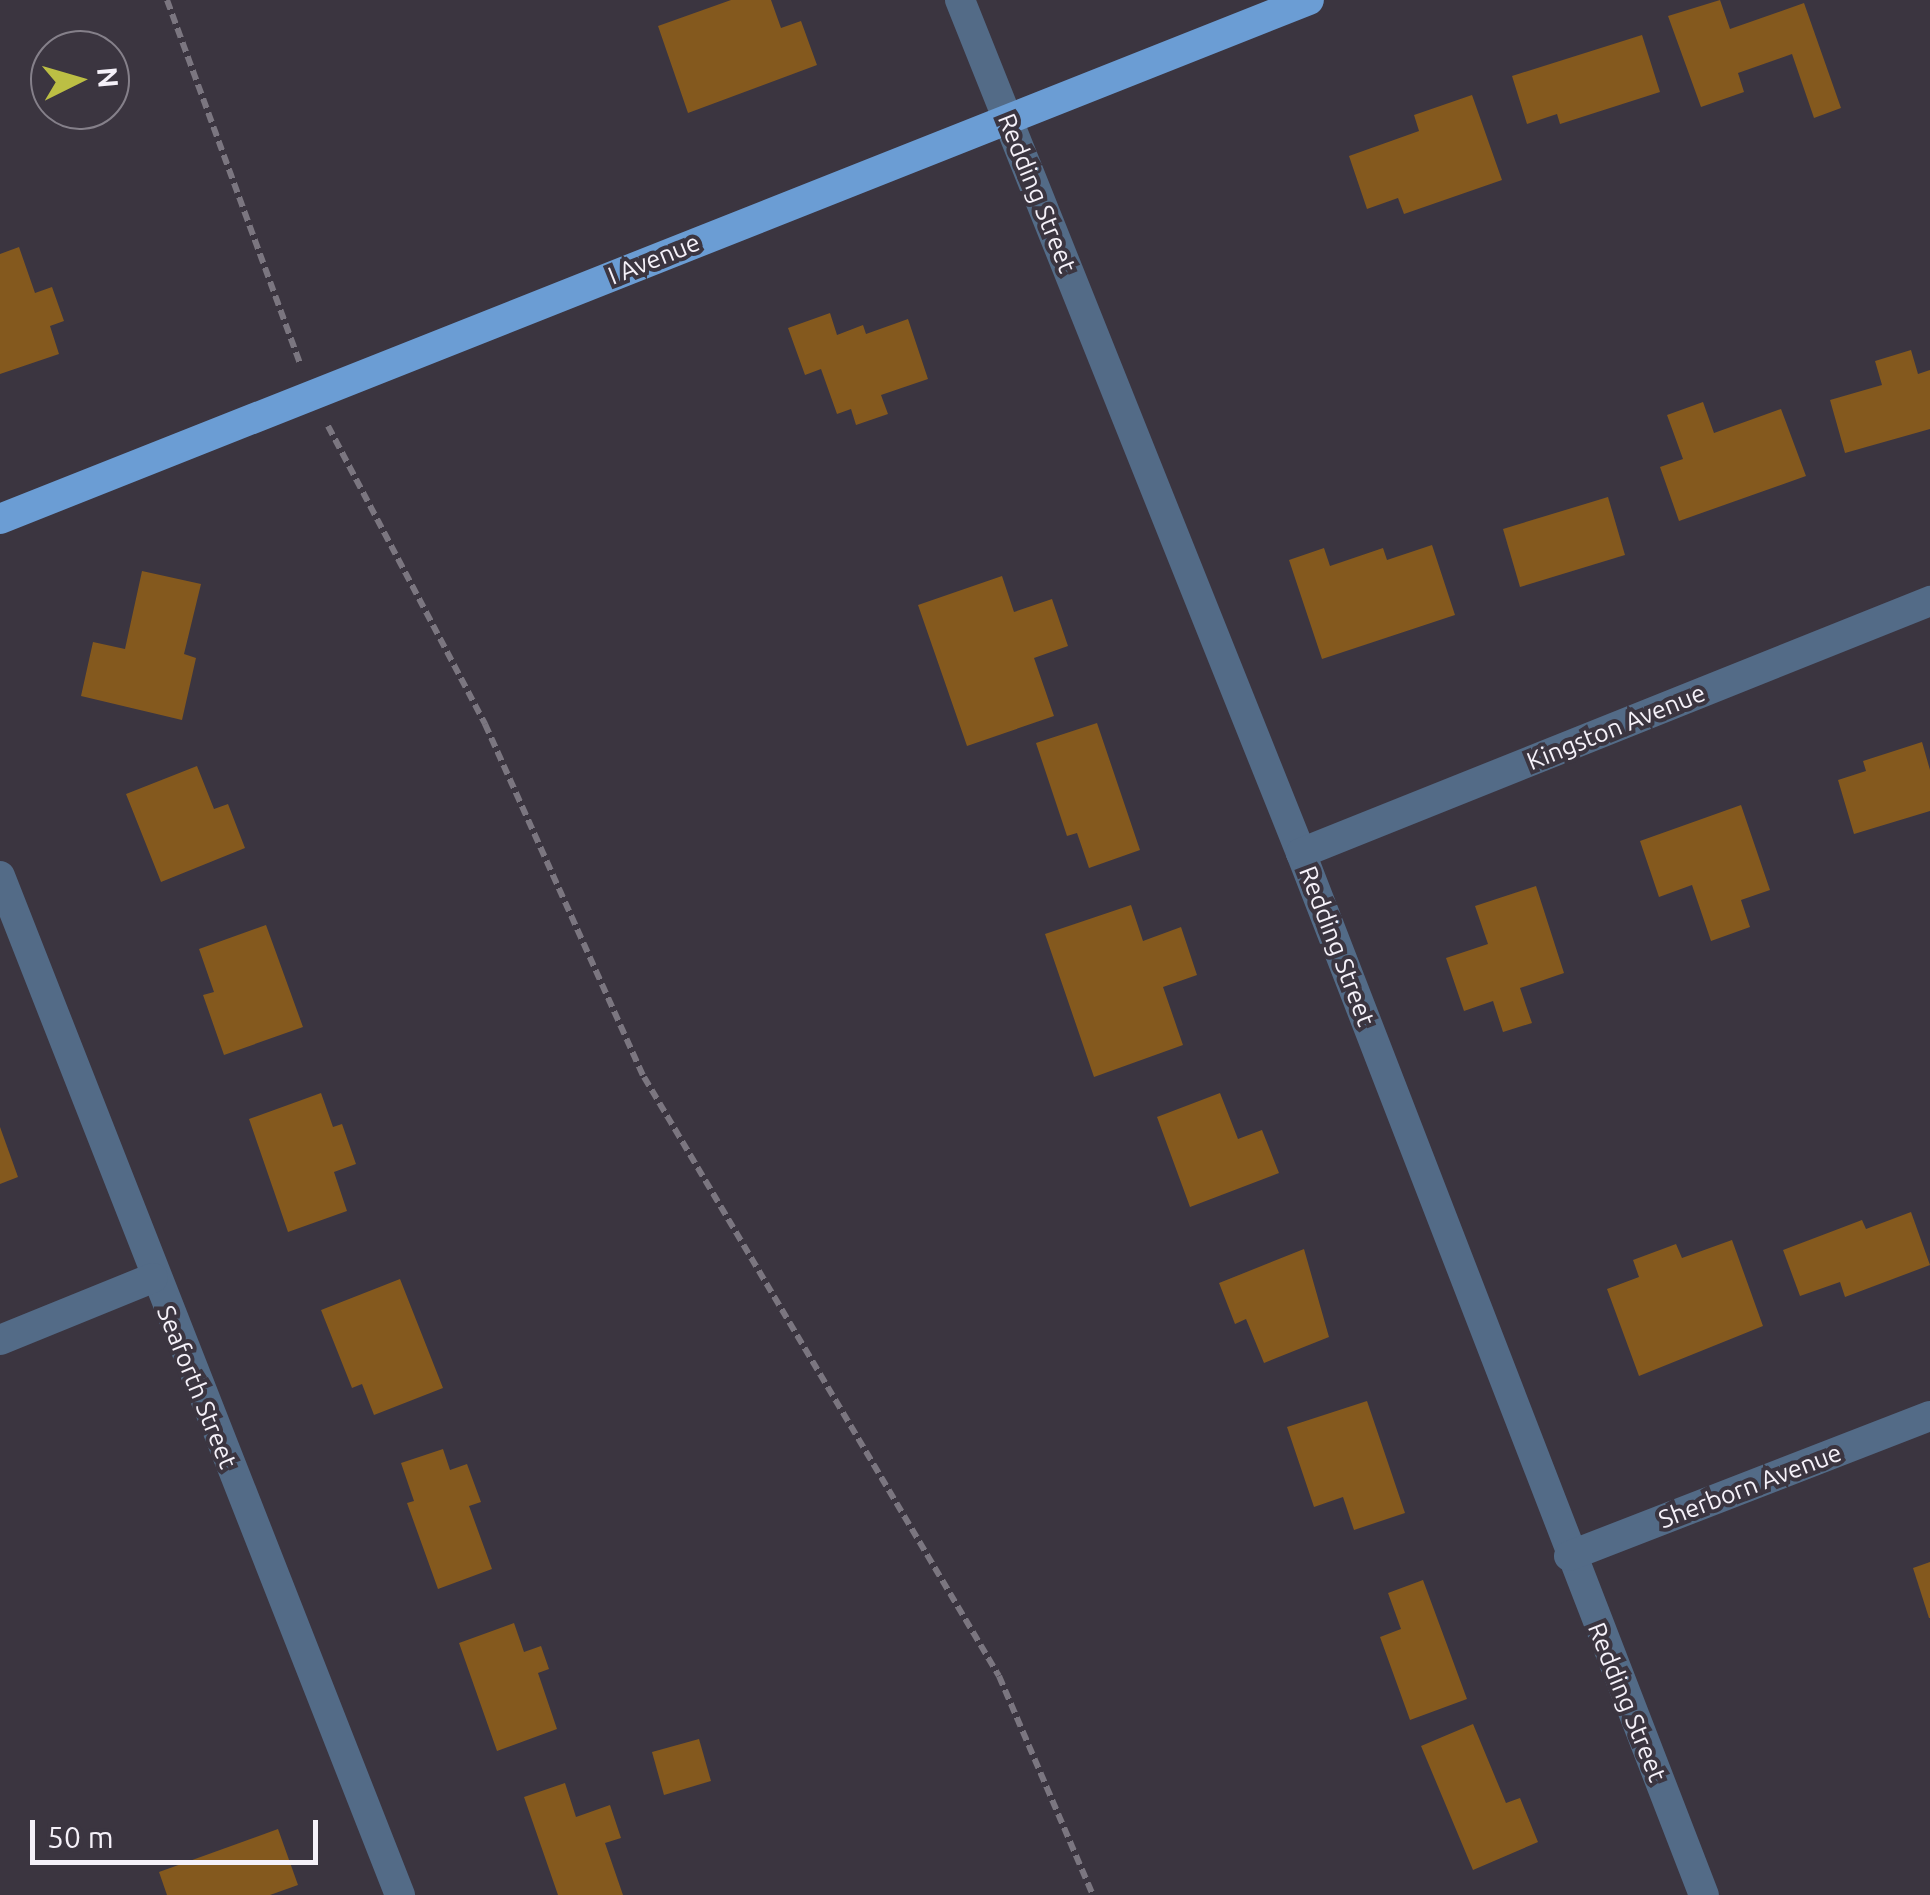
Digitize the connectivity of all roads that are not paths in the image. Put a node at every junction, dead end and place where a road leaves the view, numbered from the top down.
1 (960, 0) edge
2 (1309, 0) edge
3 (1008, 120) junction
4 (0, 518) edge
5 (1930, 601) edge
6 (1302, 854) junction
7 (0, 876) edge
8 (154, 1278) junction
9 (0, 1340) edge
10 (1930, 1416) edge
11 (1569, 1556) junction
12 (400, 1895) edge
13 (1704, 1895) edge

1 - 3 street, Redding Street
2 - 3 main road, I Avenue
3 - 4 main road, I Avenue
3 - 6 street, Redding Street
5 - 6 street, Kingston Avenue
6 - 11 street, Redding Street
7 - 8 street, Seaforth Street
8 - 9 street
8 - 12 street, Seaforth Street
10 - 11 street, Sherborn Avenue
11 - 13 street, Redding Street

